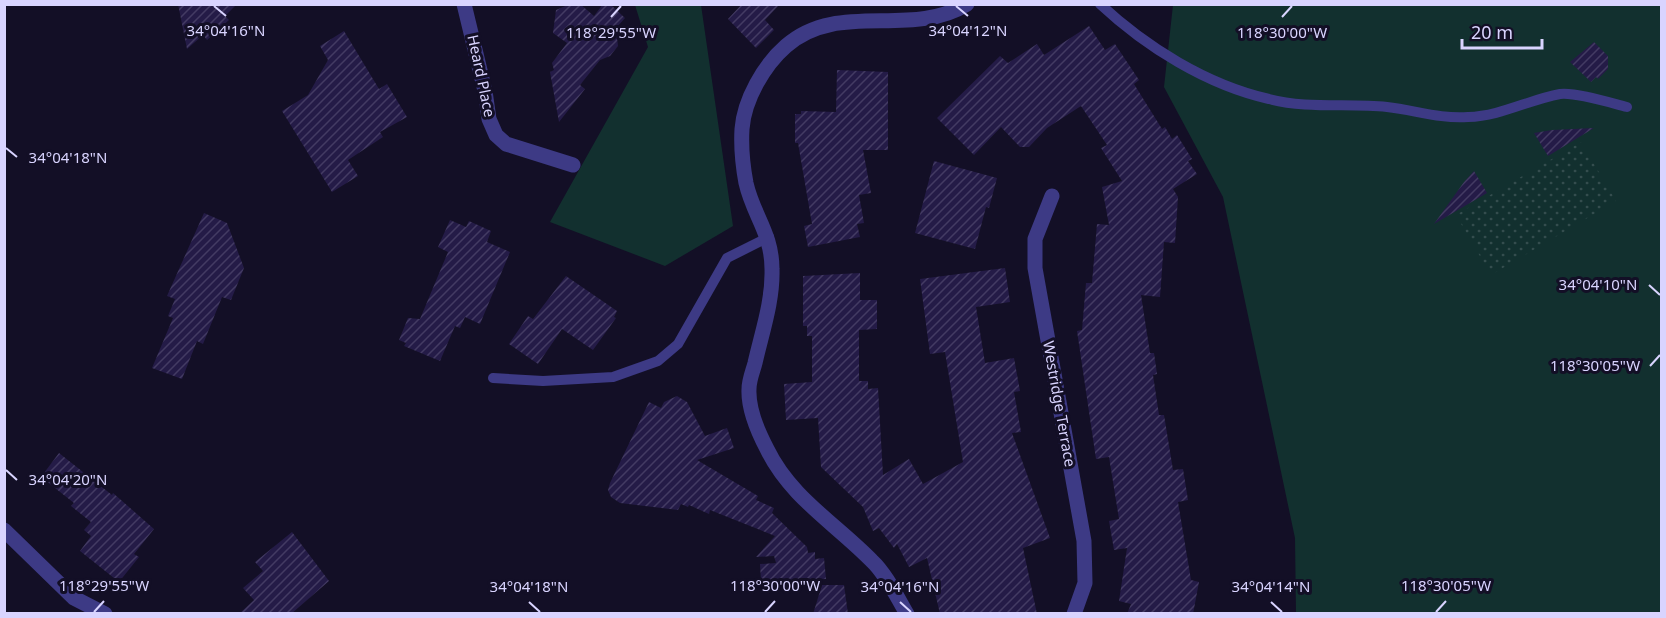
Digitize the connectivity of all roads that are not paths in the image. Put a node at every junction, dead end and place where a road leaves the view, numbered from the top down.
1 (464, 4) edge
2 (967, 4) edge
3 (1100, 4) edge
4 (1627, 107) dead end
5 (573, 165) dead end
6 (1052, 196) dead end
7 (769, 237) junction
8 (493, 378) dead end
9 (4, 530) edge
10 (105, 614) edge
11 (907, 614) edge
12 (1074, 614) edge

1 - 5 street, Heard Place
2 - 7 street
3 - 4 lane
6 - 12 street, Westridge Terrace
7 - 8 lane
7 - 11 street
9 - 10 street

